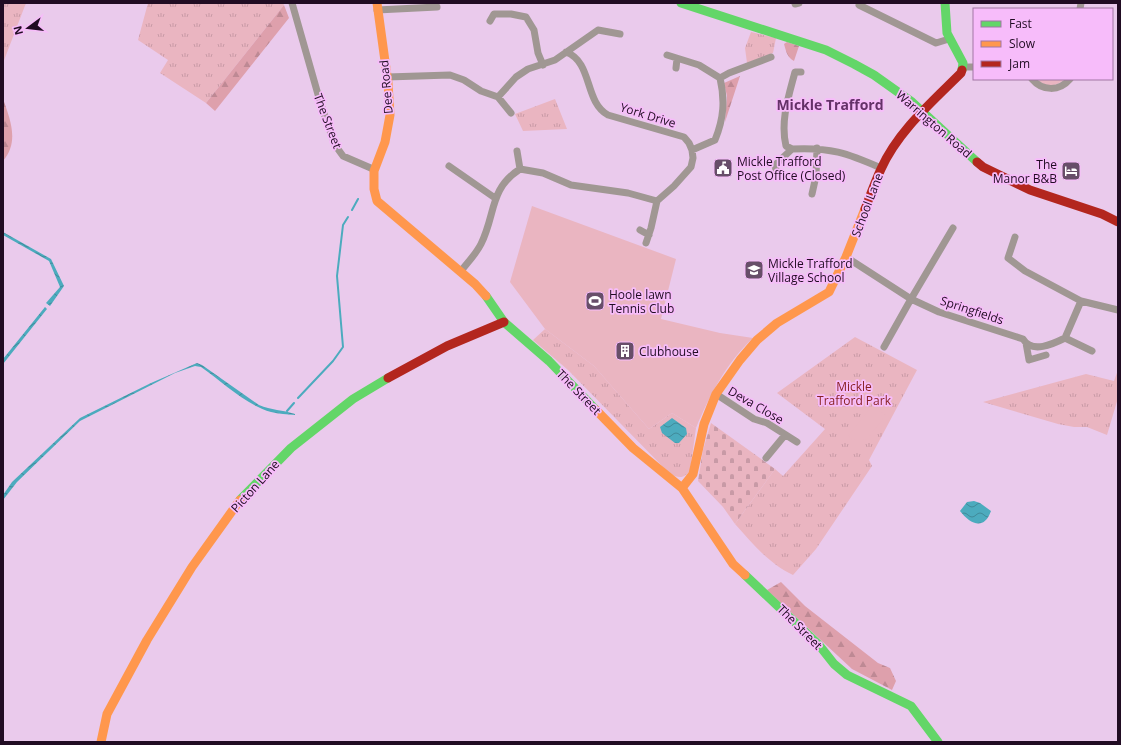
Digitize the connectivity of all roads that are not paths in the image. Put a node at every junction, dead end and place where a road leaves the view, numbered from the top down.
1 (292, 3) edge
2 (681, 3) edge
3 (945, 3) edge
4 (859, 5) dead end
5 (377, 7) edge
6 (437, 7) dead end
7 (490, 20) dead end
8 (620, 34) dead end
9 (949, 39) junction
10 (566, 52) junction
11 (668, 56) dead end
12 (771, 57) dead end
13 (677, 59) junction
14 (544, 65) junction
15 (963, 66) junction
16 (973, 67) edge
17 (676, 68) dead end
18 (801, 72) dead end
19 (387, 77) junction
20 (720, 78) junction
21 (1033, 80) edge
22 (1069, 80) edge
23 (498, 97) junction
24 (923, 111) junction
25 (511, 113) dead end
26 (817, 148) junction
27 (792, 149) junction
28 (692, 150) junction
29 (517, 151) dead end
30 (774, 165) dead end
31 (449, 166) dead end
32 (881, 168) junction
33 (373, 169) junction
34 (520, 169) junction
35 (812, 194) dead end
36 (496, 198) junction
37 (657, 201) junction
38 (1118, 222) edge
39 (953, 228) dead end
40 (640, 230) dead end
41 (649, 235) junction
42 (1015, 237) dead end
43 (646, 243) dead end
44 (846, 257) junction
45 (461, 271) junction
46 (911, 299) junction
47 (1082, 301) junction
48 (1118, 310) edge
49 (504, 322) junction
50 (1065, 338) junction
51 (1026, 343) junction
52 (884, 347) dead end
53 (1092, 351) dead end
54 (1046, 355) dead end
55 (716, 394) junction
56 (785, 435) junction
57 (797, 442) dead end
58 (766, 458) dead end
59 (682, 488) junction
60 (100, 742) edge
61 (938, 742) edge

1 - 33 street, The Street
2 - 24 street, Warrington Road
3 - 9 street
4 - 9 street
5 - 6 street
5 - 19 street, Dee Road
7 - 14 street
8 - 10 street
9 - 15 street
10 - 14 street
10 - 28 street, York Drive
11 - 13 street
12 - 20 street
13 - 17 street
13 - 20 street
14 - 23 street
15 - 16 street
15 - 24 street, School Lane
18 - 27 street
19 - 23 street
19 - 33 street, Dee Road
20 - 28 street
21 - 22 street
23 - 25 street
24 - 32 street, School Lane
24 - 38 street, Warrington Road
26 - 27 street
26 - 32 street
26 - 35 street
27 - 30 street
28 - 37 street
29 - 34 street
31 - 36 street
32 - 44 street, School Lane
33 - 45 street, The Street
34 - 36 street
34 - 37 street
36 - 45 street
37 - 41 street
39 - 46 street
40 - 41 street
41 - 43 street
42 - 47 street
44 - 46 street, Springfields
44 - 55 street, School Lane
45 - 49 street, The Street
46 - 51 street, Springfields
46 - 52 street
47 - 48 street
47 - 50 street
49 - 59 street, The Street
49 - 60 street, Picton Lane
50 - 51 street, Springfields
50 - 53 street
51 - 54 street
55 - 56 street, Deva Close
55 - 59 street, School Lane
56 - 57 street, Deva Close
56 - 58 street, Deva Close
59 - 61 street, The Street

